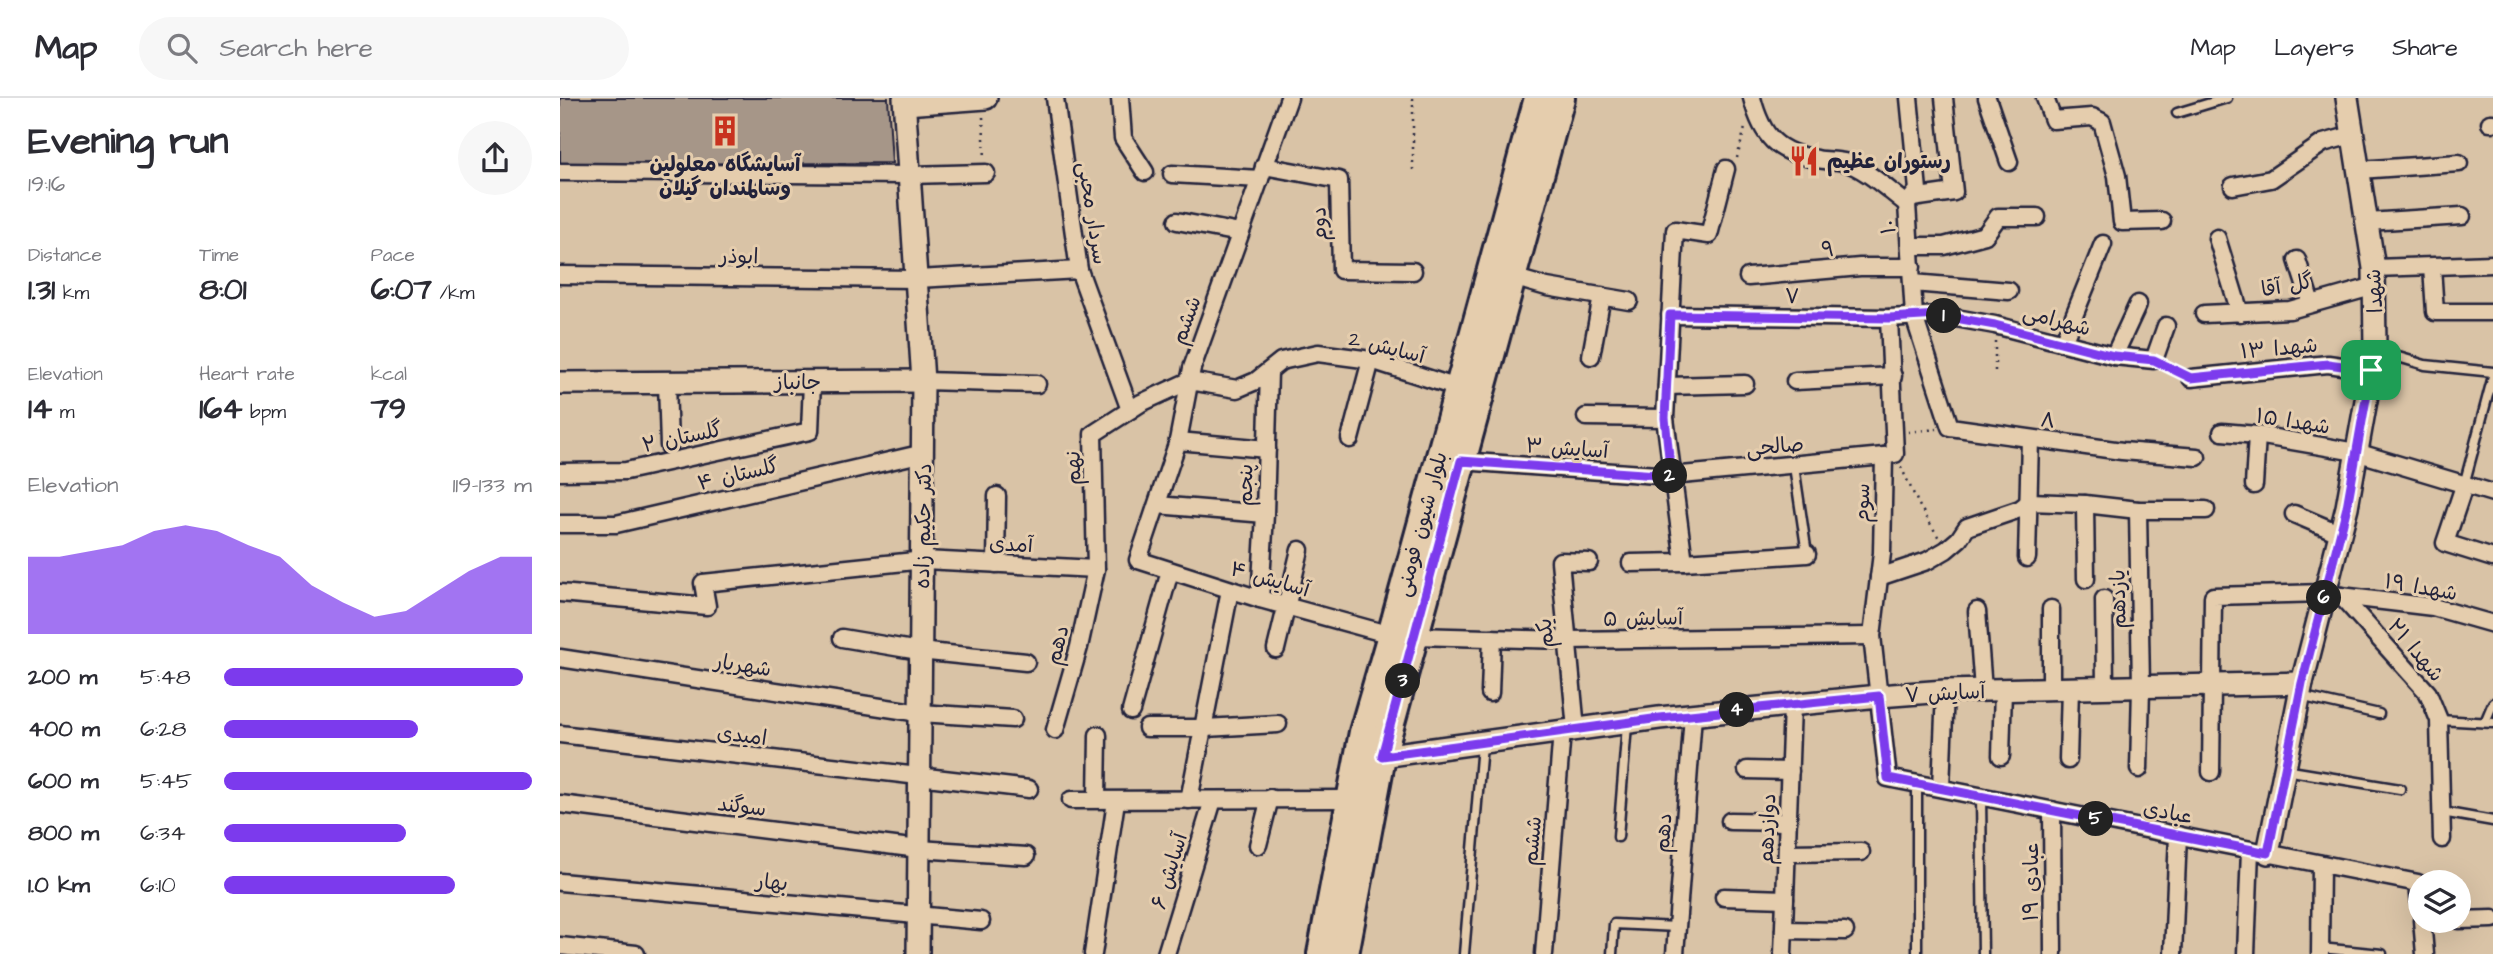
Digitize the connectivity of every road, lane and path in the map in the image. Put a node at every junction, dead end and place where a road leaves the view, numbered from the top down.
1 (983, 98) edge
2 (1055, 98) edge
3 (1120, 98) edge
4 (1289, 98) edge
5 (1413, 98) edge
6 (1538, 98) edge
7 (1561, 98) edge
8 (1909, 98) edge
9 (1944, 98) edge
10 (1987, 98) edge
11 (2045, 98) edge
12 (2227, 98) edge
13 (2347, 98) edge
14 (1753, 99) edge
15 (904, 101) edge
16 (2177, 113) dead end
17 (2352, 135) junction
18 (2009, 162) dead end
19 (2459, 163) dead end
20 (1726, 169) joint
21 (2359, 170) junction
22 (560, 172) edge
23 (1145, 172) dead end
24 (986, 173) joint
25 (1262, 173) junction
26 (1172, 174) dead end
27 (909, 175) junction
28 (1413, 175) dead end
29 (2233, 186) dead end
30 (1910, 201) junction
31 (2462, 216) dead end
32 (2037, 217) dead end
33 (1177, 221) dead end
34 (2162, 221) dead end
35 (2367, 222) junction
36 (1240, 233) junction
37 (2217, 238) dead end
38 (2103, 244) dead end
39 (1910, 246) junction
40 (2297, 260) dead end
41 (2493, 264) edge
42 (2432, 267) junction
43 (1079, 270) junction
44 (1413, 271) dead end
45 (560, 275) edge
46 (1912, 275) junction
47 (1512, 277) junction
48 (1748, 277) dead end
49 (2375, 277) junction
50 (917, 279) junction
51 (2010, 291) dead end
52 (1602, 296) junction
53 (1629, 301) dead end
54 (2311, 303) junction
55 (2138, 304) dead end
56 (2493, 312) edge
57 (2240, 313) junction
58 (2204, 314) dead end
59 (1670, 315) junction
60 (1914, 316) junction
61 (1889, 318) junction
62 (1995, 325) junction
63 (2166, 326) dead end
64 (2063, 343) junction
65 (1591, 356) dead end
66 (2114, 356) junction
67 (1371, 360) junction
68 (2154, 360) junction
69 (2373, 360) junction
70 (1269, 371) junction
71 (1995, 372) dead end
72 (2493, 374) edge
73 (1893, 376) junction
74 (2191, 378) joint
75 (923, 381) junction
76 (1189, 381) junction
77 (1795, 381) dead end
78 (667, 382) junction
79 (812, 382) junction
80 (560, 383) edge
81 (1037, 384) dead end
82 (1745, 384) dead end
83 (1667, 386) junction
84 (1458, 388) junction
85 (1130, 410) junction
86 (1586, 417) dead end
87 (1665, 418) junction
88 (1951, 428) junction
89 (2222, 432) dead end
90 (1895, 433) junction
91 (2257, 435) junction
92 (1350, 439) dead end
93 (2030, 439) junction
94 (1178, 441) junction
95 (669, 446) dead end
96 (1267, 449) junction
97 (924, 453) junction
98 (2356, 453) junction
99 (1889, 455) junction
100 (2197, 457) dead end
101 (1461, 461) junction
102 (1794, 466) junction
103 (560, 472) edge
104 (1671, 476) junction
105 (2254, 485) dead end
106 (2463, 486) junction
107 (2493, 493) edge
108 (997, 496) dead end
109 (2029, 502) junction
110 (2084, 504) junction
111 (1157, 505) junction
112 (2138, 510) junction
113 (2206, 510) dead end
114 (1265, 514) junction
115 (2294, 514) dead end
116 (560, 524) edge
117 (2341, 534) junction
118 (1300, 550) dead end
119 (1946, 550) junction
120 (1807, 554) joint
121 (2027, 558) dead end
122 (2493, 558) edge
123 (924, 560) junction
124 (1138, 560) joint
125 (1589, 562) dead end
126 (1631, 562) dead end
127 (1684, 562) junction
128 (996, 564) junction
129 (1096, 569) junction
130 (1170, 570) junction
131 (1879, 577) junction
132 (2086, 579) dead end
133 (1230, 590) junction
134 (560, 593) edge
135 (2333, 594) junction
136 (1260, 599) junction
137 (2104, 599) dead end
138 (1287, 606) junction
139 (2051, 609) dead end
140 (1977, 611) dead end
141 (2493, 624) edge
142 (1403, 636) junction
143 (1872, 636) junction
144 (842, 638) dead end
145 (1492, 638) junction
146 (1567, 640) junction
147 (1276, 649) dead end
148 (919, 651) junction
149 (560, 658) edge
150 (1026, 662) dead end
151 (2212, 685) junction
152 (2105, 687) junction
153 (2141, 687) junction
154 (2061, 689) junction
155 (2301, 689) junction
156 (1993, 690) junction
157 (1945, 691) junction
158 (1490, 693) dead end
159 (1879, 696) junction
160 (2493, 704) edge
161 (1792, 705) junction
162 (1131, 711) dead end
163 (920, 713) junction
164 (2379, 714) dead end
165 (1693, 715) junction
166 (1013, 719) dead end
167 (2440, 720) junction
168 (1627, 722) junction
169 (2489, 723) edge
170 (1278, 724) dead end
171 (1147, 728) dead end
172 (1205, 728) junction
173 (1055, 730) dead end
174 (1569, 730) junction
175 (560, 734) edge
176 (1098, 735) dead end
177 (1482, 742) junction
178 (1382, 756) junction
179 (2001, 756) dead end
180 (2068, 760) dead end
181 (1747, 769) dead end
182 (2139, 769) dead end
183 (2285, 770) junction
184 (1790, 771) junction
185 (2211, 772) dead end
186 (920, 777) junction
187 (1888, 778) joint
188 (1917, 783) junction
189 (1941, 788) junction
190 (1029, 789) dead end
191 (2400, 789) dead end
192 (1981, 796) junction
193 (1270, 798) junction
194 (1097, 799) junction
195 (1350, 799) junction
196 (1071, 800) dead end
197 (1189, 800) junction
198 (1213, 800) junction
199 (1116, 801) junction
200 (560, 804) edge
201 (2052, 810) junction
202 (2442, 812) junction
203 (1730, 821) dead end
204 (2493, 821) edge
205 (1788, 822) junction
206 (2178, 835) junction
207 (1618, 837) dead end
208 (2442, 839) dead end
209 (1258, 845) dead end
210 (919, 849) junction
211 (1861, 852) dead end
212 (2259, 852) junction
213 (1787, 853) junction
214 (1026, 856) dead end
215 (2320, 864) junction
216 (2408, 881) edge
217 (560, 882) edge
218 (1345, 892) junction
219 (1724, 897) dead end
220 (1785, 899) junction
221 (919, 916) junction
222 (2493, 919) edge
223 (2471, 920) edge
224 (981, 921) dead end
225 (1677, 928) junction
226 (1784, 930) junction
227 (1845, 930) dead end
228 (2423, 933) edge
229 (560, 946) edge
230 (2320, 951) edge
231 (636, 954) edge
232 (918, 954) edge
233 (1093, 954) edge
234 (1166, 954) edge
235 (1321, 954) edge
236 (1345, 954) edge
237 (1464, 954) edge
238 (1544, 954) edge
239 (1612, 954) edge
240 (1675, 954) edge
241 (1783, 954) edge
242 (1917, 954) edge
243 (1983, 954) edge
244 (2053, 954) edge
245 (2173, 954) edge
246 (2246, 954) edge
247 (2382, 954) edge
248 (2425, 954) edge

1 - 15 street
1 - 24 path
2 - 43 street, سردار محبی
3 - 23 street
4 - 25 street, ششم
5 - 28 path
6 - 84 main road, بلوار شیون فومنی
7 - 47 main road, بلوار شیون فومنی
8 - 30 street, ۱۰
9 - 30 street
10 - 18 street
11 - 34 street
12 - 16 lane
13 - 17 street, شهدا
14 - 20 path
14 - 30 street
15 - 27 street, دکتر حکیم زاده
17 - 21 street, شهدا
17 - 29 street
19 - 21 street
20 - 59 street
21 - 35 street, شهدا
22 - 27 street
24 - 27 street
25 - 26 street
25 - 36 street, ششم
25 - 44 street, دوم
27 - 50 street, دکتر حکیم زاده
30 - 39 street, ۱۰
31 - 35 street
32 - 39 street
33 - 36 street
35 - 49 street, شهدا
36 - 76 street, ششم
37 - 57 street
38 - 64 street
39 - 46 street, ۱۰
40 - 54 street
41 - 42 street, گل آقا
42 - 49 street, گل آقا
42 - 56 street
43 - 50 street, ابوذر
43 - 85 street, سردار محبی
45 - 50 street, ابوذر
46 - 48 street, ۹
46 - 51 street, ۹
46 - 60 street, ۱۰
47 - 52 street
47 - 101 main road, بلوار شیون فومنی
49 - 54 street, گل آقا
49 - 69 street, شهدا
50 - 75 street, دکتر حکیم زاده
52 - 53 street
52 - 65 street
54 - 57 street, گل آقا
55 - 66 street
57 - 58 street, گل آقا
59 - 61 street, ۷
59 - 83 street
60 - 61 street, ۷
60 - 62 street, شهرامی
60 - 88 street, ۱۰
61 - 73 street, سوم
62 - 64 street, شهرامی
62 - 71 path
63 - 68 street
64 - 66 street, شهرامی
66 - 68 street, شهرامی
67 - 70 street, آسایش 2
67 - 84 street, آسایش 2
67 - 92 street
68 - 74 path
69 - 72 lane
69 - 74 street, شهدا ۱۳
69 - 98 street, شهدا
70 - 76 street, آسایش 2
70 - 96 street, پنجم
72 - 106 lane
73 - 77 street
73 - 90 street, سوم
75 - 79 street, جانباز
75 - 81 street, جانباز
75 - 97 street, دکتر حکیم زاده
76 - 85 street, نهم
76 - 94 street, ششم
78 - 79 street, جانباز
78 - 80 street, جانباز
78 - 95 street
79 - 103 street, گلستان ۲
82 - 83 street
83 - 87 street
84 - 142 main road, بلوار شیون فومنی
85 - 129 street, نهم
86 - 87 street
87 - 104 street
88 - 90 path
88 - 93 street, ۸
89 - 91 street, شهدا ۱۵
90 - 99 street, سوم
91 - 98 street, شهدا ۱۵
91 - 105 street
93 - 100 street, ۸
93 - 109 street
94 - 96 street
94 - 111 street, ششم
96 - 114 street, پنجم
97 - 116 street, گلستان ۴
97 - 123 street, دکتر حکیم زاده
98 - 106 street, شهدا ۱۵
98 - 117 street, شهدا
99 - 102 street, صالحی
99 - 119 path
99 - 131 street, سوم
101 - 104 street, آسایش ۳
101 - 142 main road, بلوار شیون فومنی
102 - 104 street, صالحی
102 - 120 lane
104 - 127 street
106 - 107 street, شهدا ۱۵
106 - 122 street
108 - 128 street
109 - 110 street
109 - 119 street
109 - 121 street
110 - 112 street
110 - 132 street
111 - 114 street
111 - 124 street, ششم
112 - 113 street
112 - 153 street, یازدهم
114 - 136 street, پنجم
115 - 117 street
117 - 135 street, شهدا
118 - 138 street
119 - 131 street
120 - 127 street
123 - 128 street, آمدی
123 - 134 street, آمدی
123 - 148 street, دکتر حکیم زاده
124 - 130 street, آسایش ۴
125 - 146 street, یکم
126 - 127 street
128 - 129 street, آمدی
129 - 173 street, دهم
130 - 133 street, آسایش ۴
130 - 162 street
131 - 143 street, سوم
133 - 136 street, آسایش ۴
133 - 172 street
135 - 141 street, شهدا ۱۹
135 - 151 street, شهدا ۱۹
135 - 155 street, شهدا
135 - 167 street, شهدا ۲۱
136 - 138 street, آسایش ۴
137 - 152 street
138 - 142 street, آسایش ۴
138 - 147 street
139 - 154 street
140 - 156 street
142 - 145 street, آسایش ۵
142 - 178 main road, بلوار شیون فومنی
142 - 195 main road, بلوار شیون فومنی
143 - 146 street, آسایش ۵
143 - 159 street, سوم
144 - 148 street
145 - 146 street, آسایش ۵
145 - 158 street
146 - 174 street, یکم
148 - 150 street
148 - 163 street, دکتر حکیم زاده
149 - 163 street, شهریار
151 - 153 street, آسایش ۷
151 - 155 street, آسایش ۷
151 - 185 street
152 - 153 street, آسایش ۷
152 - 154 street, آسایش ۷
153 - 182 street, یازدهم
154 - 156 street, آسایش ۷
154 - 180 street
155 - 164 lane
155 - 183 street, شهدا
156 - 157 street, آسایش ۷
156 - 179 street
157 - 159 street, آسایش ۷
157 - 189 street
159 - 161 street, آسایش ۷
159 - 187 street, سوم
160 - 169 lane
161 - 165 street, آسایش ۷
161 - 184 street, دوازدهم
163 - 166 street, شهریار
163 - 186 street, دکتر حکیم زاده
165 - 168 street, آسایش ۷
165 - 225 street, دهم
167 - 169 lane
167 - 202 street, شهدا ۲۱
168 - 174 street, آسایش ۷
168 - 207 lane
170 - 172 street
171 - 172 street
172 - 197 street
174 - 177 street, آسایش ۷
174 - 238 street, ششم
175 - 186 street, امیدی
176 - 194 street
177 - 178 street, آسایش ۷
177 - 237 lane
178 - 218 main road, بلوار شیون فومنی
181 - 184 street
183 - 191 lane
183 - 212 street, شهدا
184 - 205 street, دوازدهم
186 - 190 street, امیدی
186 - 210 street, دکتر حکیم زاده
187 - 188 street, عبادی
188 - 189 street, عبادی
188 - 242 lane
189 - 192 street, عبادی
192 - 201 street, عبادی
192 - 243 lane
193 - 195 street, آسایش ۶
193 - 198 street, آسایش ۶
193 - 209 street
194 - 196 street, آسایش ۶
194 - 199 street, آسایش ۶
195 - 218 main road, بلوار شیون فومنی
197 - 198 street, آسایش ۶
197 - 199 street, آسایش ۶
198 - 234 street, آسایش ۶
199 - 233 street
200 - 210 street, سوگند
201 - 206 street, عبادی
201 - 244 street, عبادی ۱۹
202 - 204 lane
202 - 208 street, شهدا ۲۱
203 - 205 street
205 - 213 street, دوازدهم
206 - 212 street, عبادی
206 - 245 street
210 - 214 street, سوگند
210 - 221 street, دکتر حکیم زاده
211 - 213 street
212 - 215 street, عبادی
212 - 246 street
213 - 220 street, دوازدهم
215 - 216 street, عبادی
215 - 230 street
217 - 221 street, بهار
218 - 235 main road, بلوار شیون فومنی
218 - 236 main road, بلوار شیون فومنی
219 - 220 street
220 - 226 street, دوازدهم
221 - 224 street, بهار
221 - 232 street, دکتر حکیم زاده
222 - 223 street
225 - 239 lane
225 - 240 street, دهم
226 - 227 street
226 - 241 street, دوازدهم
228 - 248 street
229 - 231 street
230 - 247 lane

